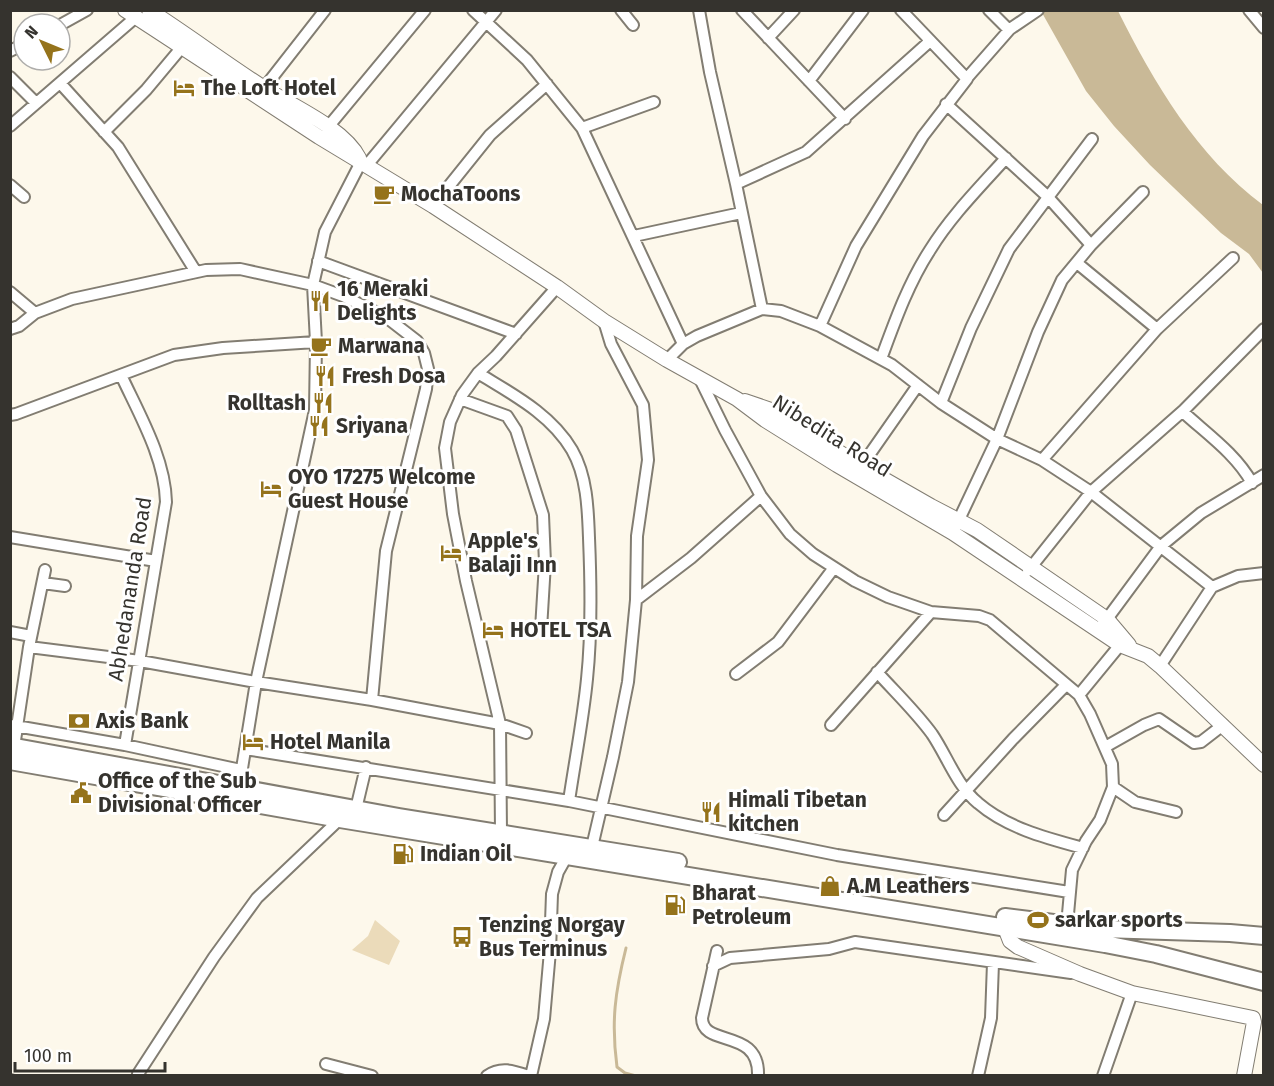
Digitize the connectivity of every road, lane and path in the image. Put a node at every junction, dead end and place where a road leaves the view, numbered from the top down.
1 (87, 10) edge
2 (149, 10) edge
3 (325, 10) edge
4 (425, 10) edge
5 (472, 10) edge
6 (496, 10) edge
7 (621, 10) edge
8 (699, 10) edge
9 (742, 10) edge
10 (794, 10) edge
11 (862, 10) edge
12 (901, 10) edge
13 (989, 10) edge
14 (1038, 10) edge
15 (1249, 10) edge
16 (130, 14) edge
17 (72, 18) edge
18 (486, 22) junction
19 (633, 25) dead end
20 (1263, 28) edge
21 (1010, 30) junction
22 (768, 38) junction
23 (929, 42) junction
24 (182, 47) junction
25 (10, 77) edge
26 (967, 78) junction
27 (809, 81) junction
28 (60, 84) junction
29 (547, 84) junction
30 (264, 88) junction
31 (654, 102) dead end
32 (36, 103) junction
33 (946, 104) junction
34 (845, 119) junction
35 (10, 126) edge
36 (328, 127) junction
37 (582, 128) junction
38 (104, 132) junction
39 (1092, 139) dead end
40 (1006, 158) junction
41 (364, 164) junction
42 (10, 184) edge
43 (736, 184) junction
44 (1143, 192) dead end
45 (1047, 196) junction
46 (24, 197) dead end
47 (433, 206) junction
48 (741, 213) junction
49 (634, 237) junction
50 (1091, 245) junction
51 (1233, 258) dead end
52 (318, 261) junction
53 (1077, 262) junction
54 (196, 272) junction
55 (313, 285) junction
56 (557, 287) junction
57 (10, 292) edge
58 (762, 309) junction
59 (35, 314) junction
60 (604, 321) junction
61 (820, 326) junction
62 (10, 329) edge
63 (1157, 329) junction
64 (1263, 329) edge
65 (516, 334) junction
66 (316, 342) junction
67 (684, 344) junction
68 (880, 359) junction
69 (667, 360) junction
70 (478, 373) junction
71 (121, 375) junction
72 (700, 379) junction
73 (918, 385) junction
74 (460, 399) junction
75 (941, 403) junction
76 (1183, 412) junction
77 (10, 415) edge
78 (997, 439) junction
79 (1042, 460) junction
80 (858, 471) junction
81 (1263, 475) edge
82 (1251, 483) junction
83 (1091, 492) junction
84 (761, 496) junction
85 (956, 527) junction
86 (10, 537) edge
87 (1161, 546) junction
88 (156, 561) junction
89 (1031, 567) junction
90 (833, 569) junction
91 (45, 570) dead end
92 (1263, 573) edge
93 (1022, 580) junction
94 (42, 583) junction
95 (65, 586) dead end
96 (1212, 587) junction
97 (636, 600) junction
98 (930, 612) junction
99 (1102, 624) junction
100 (541, 629) dead end
101 (10, 632) edge
102 (30, 641) junction
103 (1126, 647) junction
104 (140, 661) junction
105 (1160, 666) junction
106 (877, 672) junction
107 (736, 674) dead end
108 (256, 682) junction
109 (1066, 686) junction
110 (1079, 695) junction
111 (372, 700) junction
112 (500, 724) junction
113 (14, 725) edge
114 (831, 725) dead end
115 (1222, 725) junction
116 (526, 733) dead end
117 (125, 745) junction
118 (1105, 747) junction
119 (245, 748) junction
120 (149, 750) junction
121 (12, 752) edge
122 (1263, 765) edge
123 (366, 767) junction
124 (146, 770) junction
125 (241, 787) junction
126 (1113, 787) junction
127 (501, 789) junction
128 (966, 790) junction
129 (569, 801) junction
130 (602, 806) junction
131 (356, 809) junction
132 (1176, 812) dead end
133 (944, 815) dead end
134 (340, 819) junction
135 (501, 832) junction
136 (592, 848) junction
137 (1083, 848) junction
138 (568, 850) junction
139 (1069, 892) junction
140 (1067, 926) junction
141 (1005, 928) junction
142 (1262, 936) edge
143 (717, 951) dead end
144 (993, 963) junction
145 (713, 966) junction
146 (1080, 974) junction
147 (1263, 982) edge
148 (1132, 993) junction
149 (1258, 1019) edge
150 (327, 1064) dead end
151 (138, 1074) dead end
152 (372, 1076) edge
153 (487, 1076) edge
154 (530, 1076) edge
155 (758, 1076) edge
156 (978, 1076) edge
157 (1103, 1076) edge
158 (1245, 1076) edge

1 - 17 street
2 - 30 street, Nibedita Road
3 - 30 street
4 - 36 street
5 - 18 street
6 - 18 street
7 - 19 street
8 - 43 street
9 - 22 street
10 - 22 street
11 - 27 street
12 - 23 street
13 - 21 street
14 - 21 street
15 - 20 street
16 - 24 street, Nibedita Road
16 - 28 street
18 - 29 street
18 - 41 street
21 - 26 street
22 - 27 street
23 - 26 street
23 - 34 street
24 - 38 street
24 - 41 street, Nibedita Road
25 - 32 street
26 - 33 street
27 - 34 street
28 - 32 street
28 - 38 street
29 - 37 street
29 - 47 street
30 - 36 street, Nibedita Road
31 - 37 street
32 - 35 street
33 - 40 street
33 - 61 street
34 - 43 street
36 - 41 street, Nibedita Road
37 - 49 street
38 - 54 street
39 - 45 street
40 - 45 street
40 - 68 street
41 - 47 street, Nibedita Road
41 - 52 street
42 - 46 street
43 - 48 street
44 - 50 street
45 - 50 street
45 - 75 street
47 - 56 street, Nibedita Road
48 - 49 street
48 - 58 street
49 - 67 street
50 - 53 street
51 - 63 street
52 - 55 street
52 - 65 street
53 - 63 street
53 - 78 street
54 - 55 street
54 - 59 street
55 - 66 street
55 - 111 street
56 - 60 street, Nibedita Road
56 - 65 street
57 - 59 street
58 - 61 street
58 - 67 street
59 - 62 street
60 - 69 street, Nibedita Road
60 - 97 street
61 - 68 street
63 - 79 street
64 - 76 street
65 - 70 street
66 - 71 street
66 - 108 street
67 - 69 street
68 - 73 street
69 - 72 street, Nibedita Road
70 - 74 street
70 - 129 street
71 - 77 street
71 - 88 street, Abhedananda Road
72 - 80 street, Nibedita Road
72 - 84 street
73 - 75 street
73 - 80 street
74 - 100 street
74 - 112 street
75 - 78 street
76 - 82 street
76 - 83 street
78 - 79 street
78 - 85 street
79 - 83 street
80 - 85 street, Nibedita Road
81 - 82 street
82 - 87 street
83 - 87 street
83 - 89 street
84 - 90 street
84 - 97 street
85 - 89 street
85 - 93 street, Nibedita Road
86 - 88 street
87 - 96 street
87 - 99 street
88 - 104 street, Abhedananda Road
89 - 93 street
89 - 99 street
90 - 98 street
90 - 107 street
91 - 94 street
92 - 96 street
93 - 99 street, Nibedita Road
94 - 95 street
94 - 102 street
96 - 105 street
97 - 130 street
98 - 106 street
98 - 109 street
99 - 103 street
101 - 102 street
102 - 104 street
102 - 113 street
103 - 105 street
103 - 110 street
104 - 108 street
104 - 117 street, Abhedananda Road
105 - 115 street
106 - 114 street
106 - 128 street
108 - 111 street
108 - 119 street
109 - 110 street
109 - 128 street
110 - 118 street
111 - 112 street
112 - 116 street
112 - 127 street
113 - 117 street
113 - 121 street
115 - 118 street
115 - 122 street
117 - 120 street
118 - 126 street
119 - 123 street
119 - 125 street
120 - 124 street
120 - 125 street
121 - 124 main road
121 - 125 main road
123 - 127 street
123 - 131 street
124 - 125 main road
125 - 131 main road
125 - 134 main road
126 - 132 street
126 - 137 street
127 - 129 street
127 - 135 street
128 - 133 street
128 - 137 street
129 - 130 street
130 - 136 street
130 - 139 street
131 - 135 main road
134 - 138 main road
134 - 151 street
135 - 138 main road
136 - 138 main road
136 - 140 main road
137 - 139 street
138 - 141 main road
138 - 154 street
139 - 140 street
140 - 142 main road
141 - 146 street
141 - 147 main road
143 - 145 street
144 - 145 street
144 - 146 street
144 - 156 street
145 - 155 street
146 - 148 street
148 - 149 street
148 - 157 street
149 - 158 street
150 - 152 street
153 - 154 street

